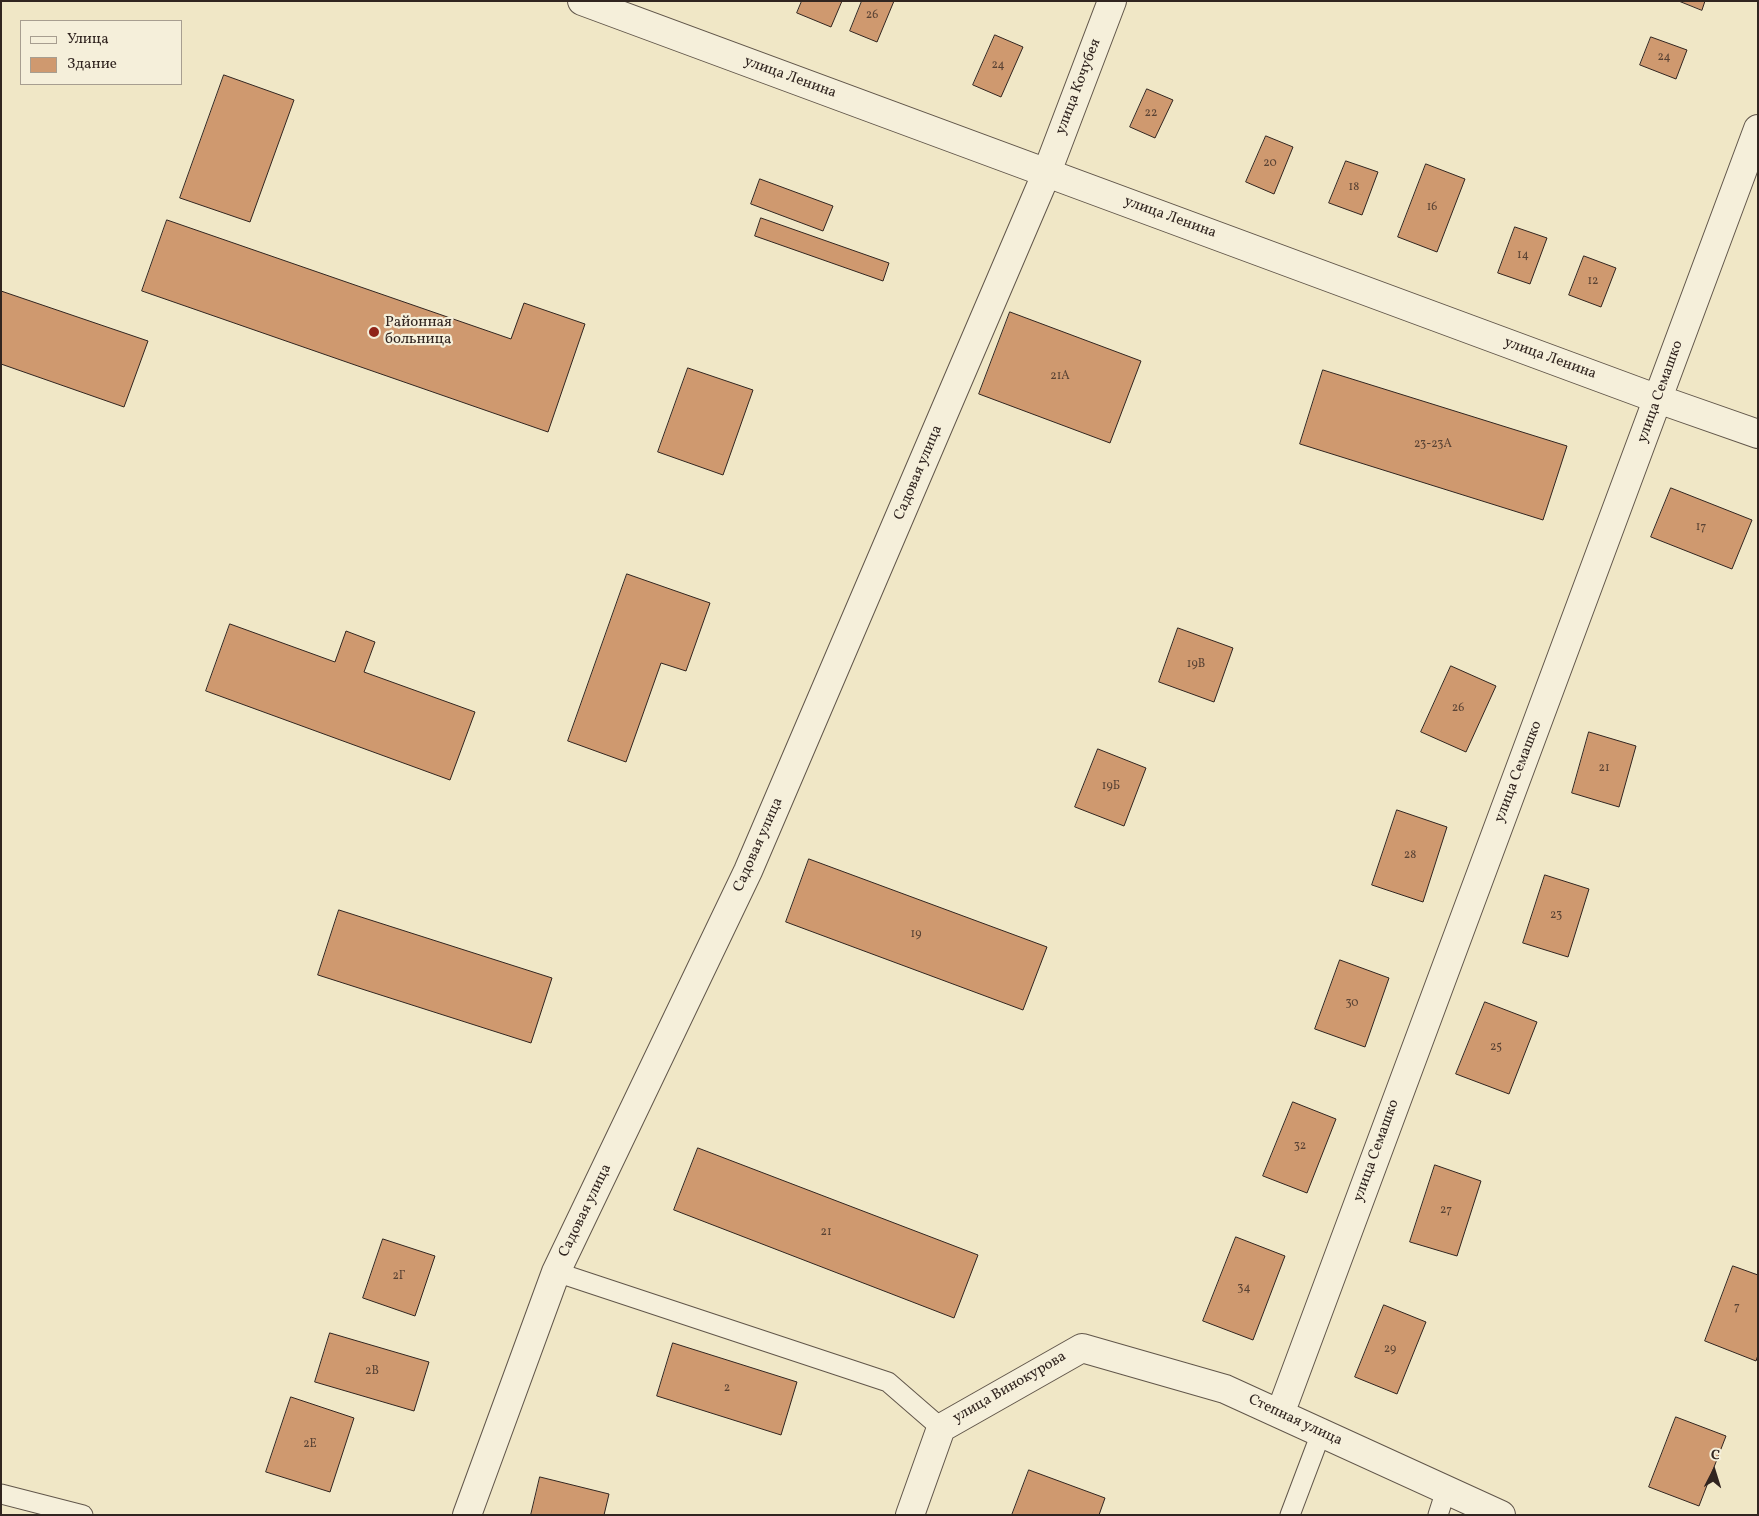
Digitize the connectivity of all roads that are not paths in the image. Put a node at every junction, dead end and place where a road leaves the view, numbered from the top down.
1 (582, 1) edge
2 (1112, 1) edge
3 (1758, 129) edge
4 (1047, 172) junction
5 (1658, 399) junction
6 (1758, 434) edge
7 (556, 1272) junction
8 (1082, 1348) joint
9 (1280, 1414) junction
10 (941, 1428) junction
11 (1321, 1433) junction
12 (1, 1494) edge
13 (1442, 1502) edge
14 (83, 1515) edge
15 (467, 1515) edge
16 (910, 1515) edge
17 (1290, 1515) edge
18 (1500, 1515) edge

1 - 4 street, улица Ленина
2 - 4 street, улица Кочубея
3 - 5 street, улица Семашко
4 - 5 street, улица Ленина
4 - 7 street, Садовая улица
5 - 6 street, улица Ленина
5 - 9 street, улица Семашко
7 - 10 lane
7 - 15 street, Садовая улица
8 - 9 street, Степная улица
8 - 10 street, улица Винокурова
9 - 11 street, Степная улица
10 - 16 street, улица Винокурова
11 - 13 street, Степная улица
11 - 17 lane
12 - 14 lane
13 - 18 street, Степная улица

